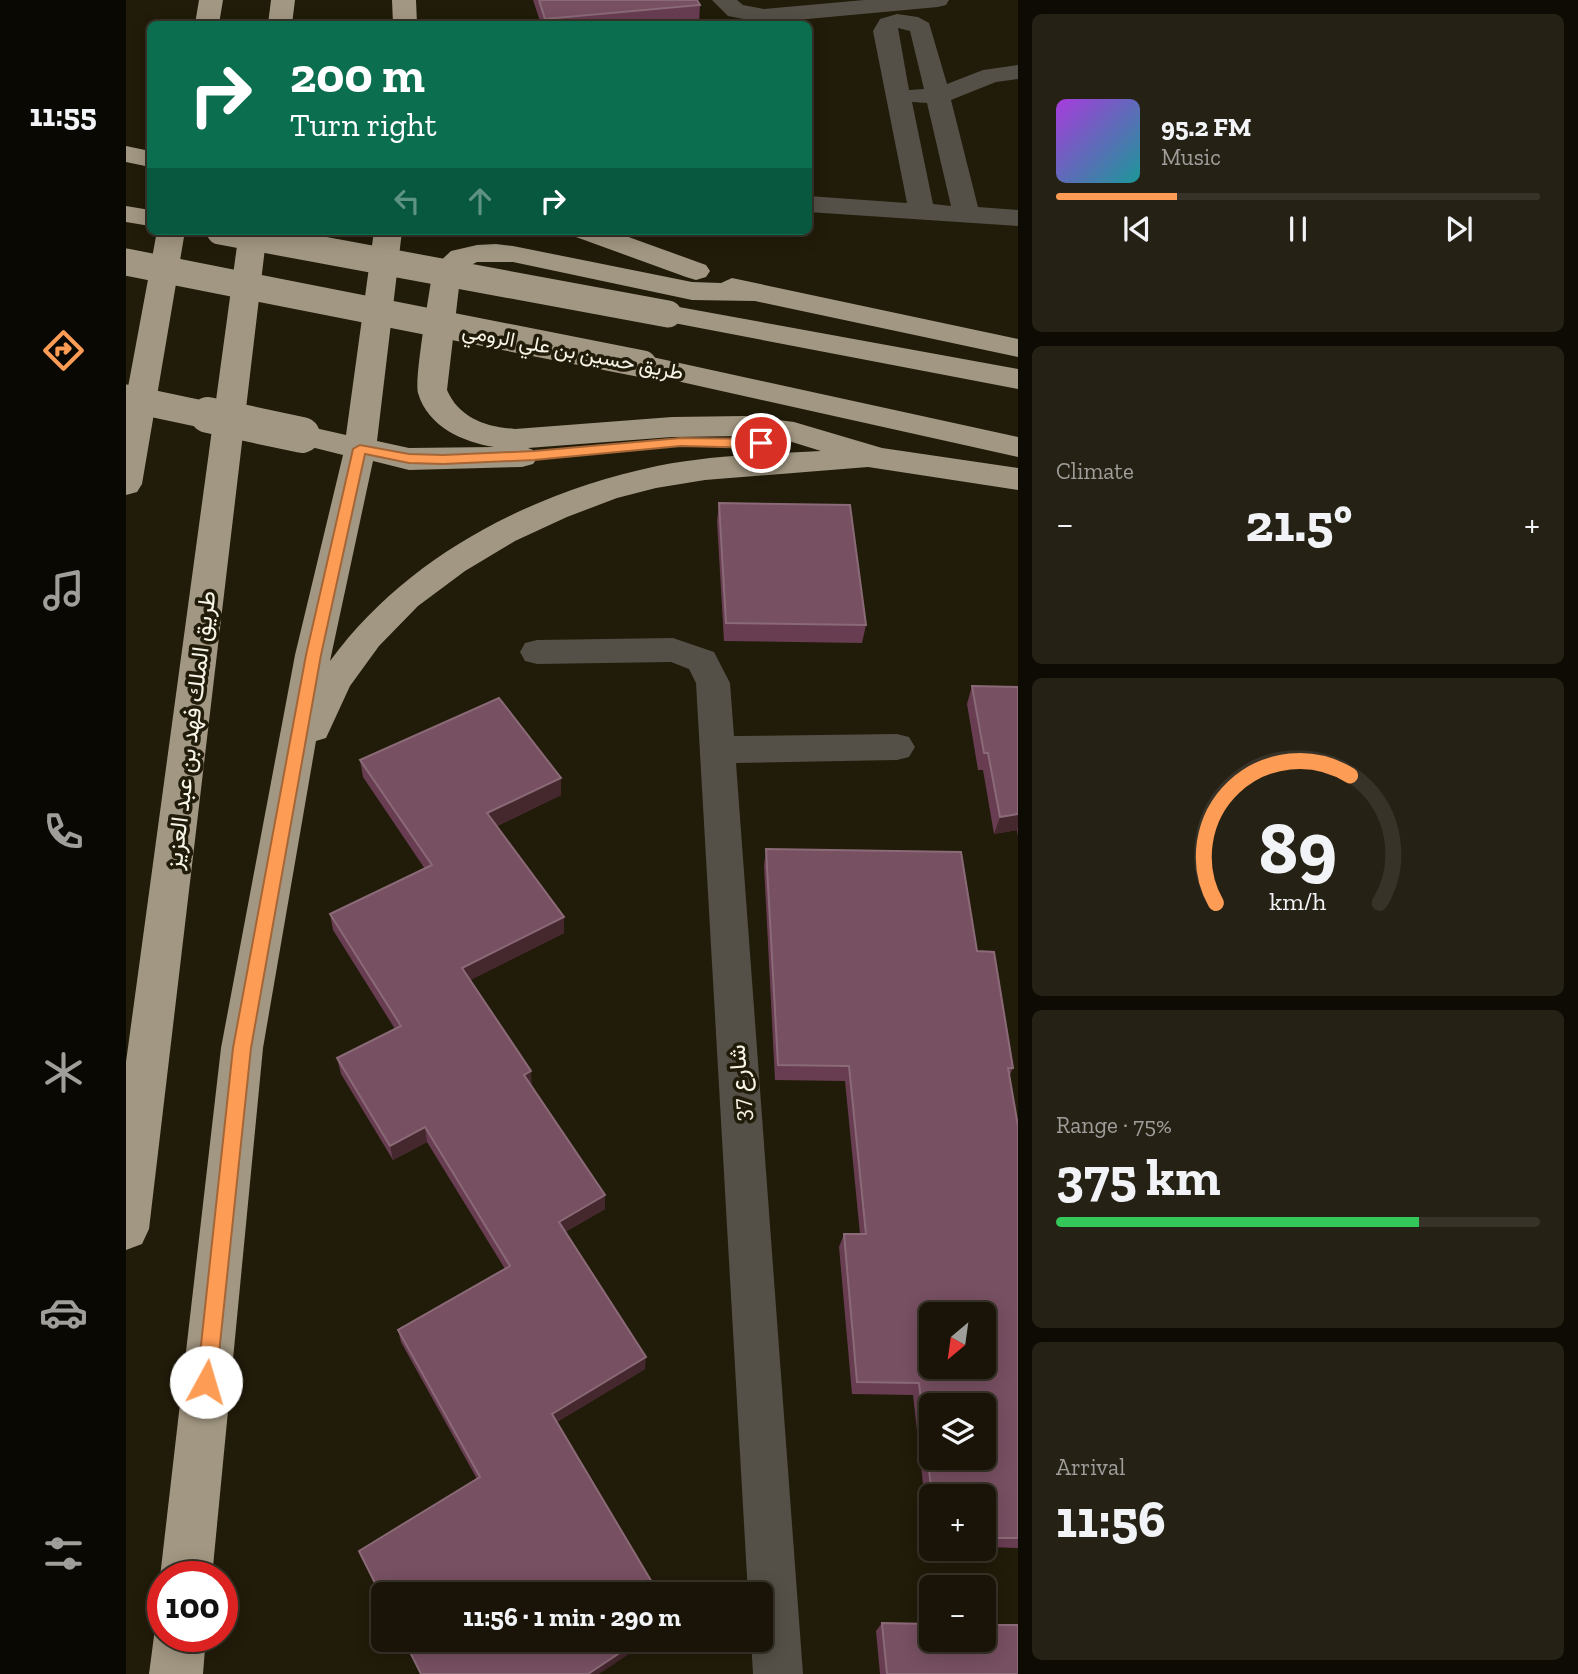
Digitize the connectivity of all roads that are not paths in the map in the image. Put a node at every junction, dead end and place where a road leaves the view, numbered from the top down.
1 (211, 0) edge
2 (283, 0) edge
3 (404, 0) edge
4 (723, 0) edge
5 (938, 0) edge
6 (208, 21) edge
7 (280, 21) edge
8 (405, 21) edge
9 (1018, 72) edge
10 (901, 96) junction
11 (939, 96) junction
12 (126, 154) edge
13 (147, 158) edge
14 (812, 204) edge
15 (922, 213) junction
16 (126, 214) edge
17 (967, 216) junction
18 (147, 218) edge
19 (1018, 218) edge
20 (170, 235) edge
21 (242, 235) edge
22 (252, 235) edge
23 (387, 235) edge
24 (496, 235) edge
25 (597, 235) edge
26 (126, 262) edge
27 (758, 292) junction
28 (1018, 348) edge
29 (1018, 379) edge
30 (126, 398) edge
31 (1018, 447) edge
32 (360, 449) junction
33 (877, 457) junction
34 (1018, 479) edge
35 (126, 484) edge
36 (537, 652) dead end
37 (897, 747) dead end
38 (718, 750) junction
39 (283, 827) junction
40 (126, 1229) edge
41 (188, 1561) edge
42 (178, 1652) edge
43 (176, 1674) edge
44 (778, 1674) edge

1 - 6 highway
2 - 7 highway
3 - 8 highway
4 - 5 street
9 - 11 street
10 - 11 street
10 - 11 street
10 - 15 street
11 - 17 street
12 - 13 highway
14 - 15 street
15 - 17 street
16 - 18 highway
17 - 19 street
20 - 35 highway
21 - 29 highway, bridge
22 - 40 highway, طريق الملك فهد بن عبد العزيز
23 - 32 highway
24 - 27 highway
25 - 27 highway
26 - 31 highway, طريق حسين بن علي الرومي, bridge
27 - 28 highway
27 - 33 highway
30 - 32 highway, bridge
32 - 33 highway
32 - 39 highway
33 - 34 highway
33 - 39 highway
36 - 38 street, شارع 37
37 - 38 street
38 - 44 street, شارع 37
39 - 41 highway
42 - 43 highway

